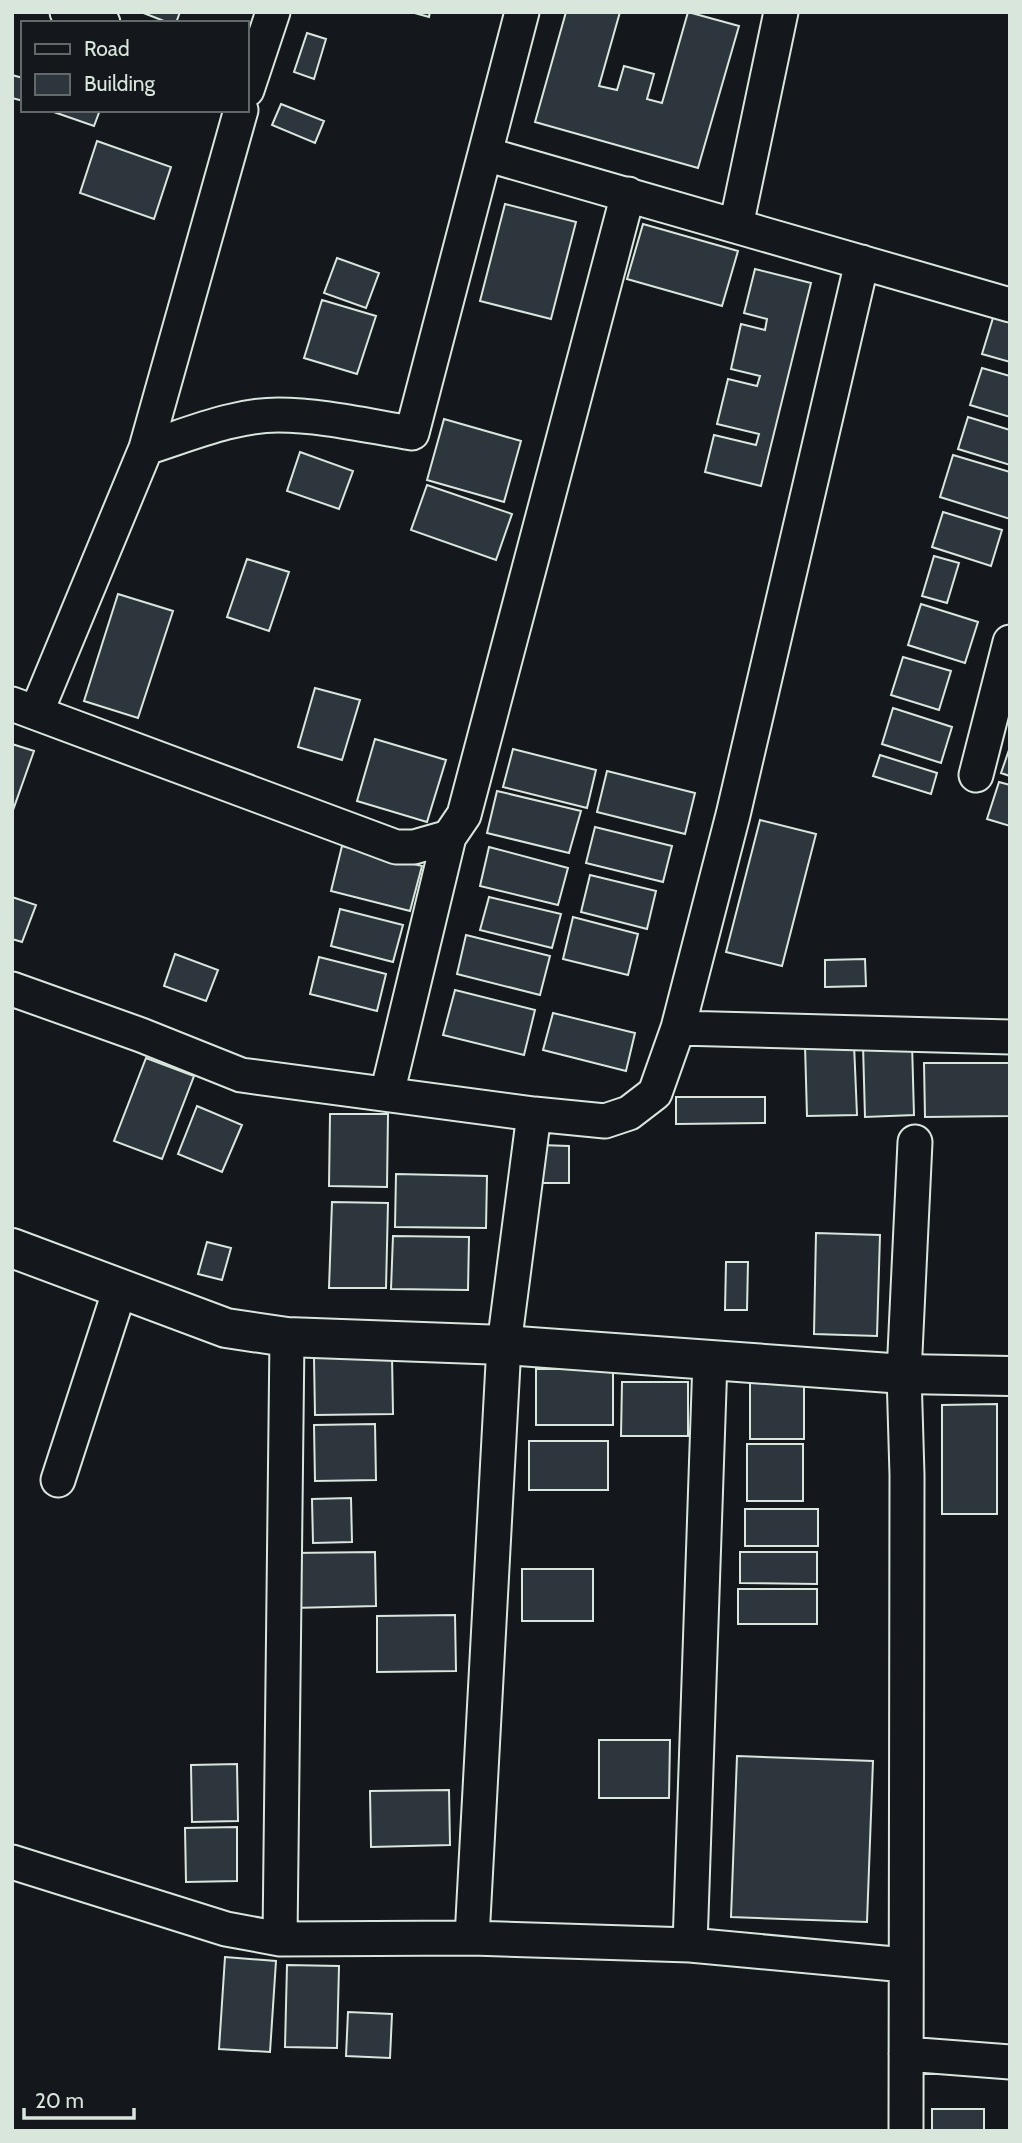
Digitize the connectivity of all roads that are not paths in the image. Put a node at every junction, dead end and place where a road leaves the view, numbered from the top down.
1 (67, 12) edge
2 (273, 12) edge
3 (522, 12) edge
4 (781, 12) edge
5 (96, 21) edge
6 (249, 74) edge
7 (240, 112) edge
8 (485, 154) junction
9 (628, 194) junction
10 (736, 226) junction
11 (862, 262) junction
12 (1010, 306) edge
13 (146, 448) junction
14 (1010, 642) edge
15 (24, 708) edge
16 (976, 775) dead end
17 (449, 837) junction
18 (12, 989) edge
19 (678, 1028) junction
20 (1010, 1037) edge
21 (387, 1094) junction
22 (534, 1114) junction
23 (915, 1142) dead end
24 (12, 1248) edge
25 (120, 1289) junction
26 (287, 1338) junction
27 (504, 1345) junction
28 (710, 1360) junction
29 (904, 1374) junction
30 (1010, 1376) edge
31 (58, 1480) dead end
32 (12, 1862) edge
33 (472, 1938) junction
34 (280, 1939) junction
35 (690, 1945) junction
36 (905, 1965) junction
37 (906, 2054) junction
38 (1010, 2063) edge
39 (906, 2131) edge

1 - 5 street
2 - 6 street
3 - 8 street
4 - 10 street
7 - 13 street
8 - 9 street
8 - 13 street
9 - 10 street
9 - 17 street
10 - 11 street
11 - 12 street
11 - 19 street
13 - 15 street
14 - 16 street
15 - 17 street
17 - 21 street
18 - 21 street
19 - 20 street
19 - 22 street
21 - 22 street
22 - 27 street
23 - 29 street
24 - 25 street
25 - 26 street
25 - 31 street
26 - 27 street
26 - 34 street
27 - 28 street
27 - 33 street
28 - 29 street
28 - 35 street
29 - 30 street
29 - 36 street
32 - 34 street
33 - 34 street
33 - 35 street
35 - 36 street
36 - 37 street
37 - 38 street
37 - 39 street

